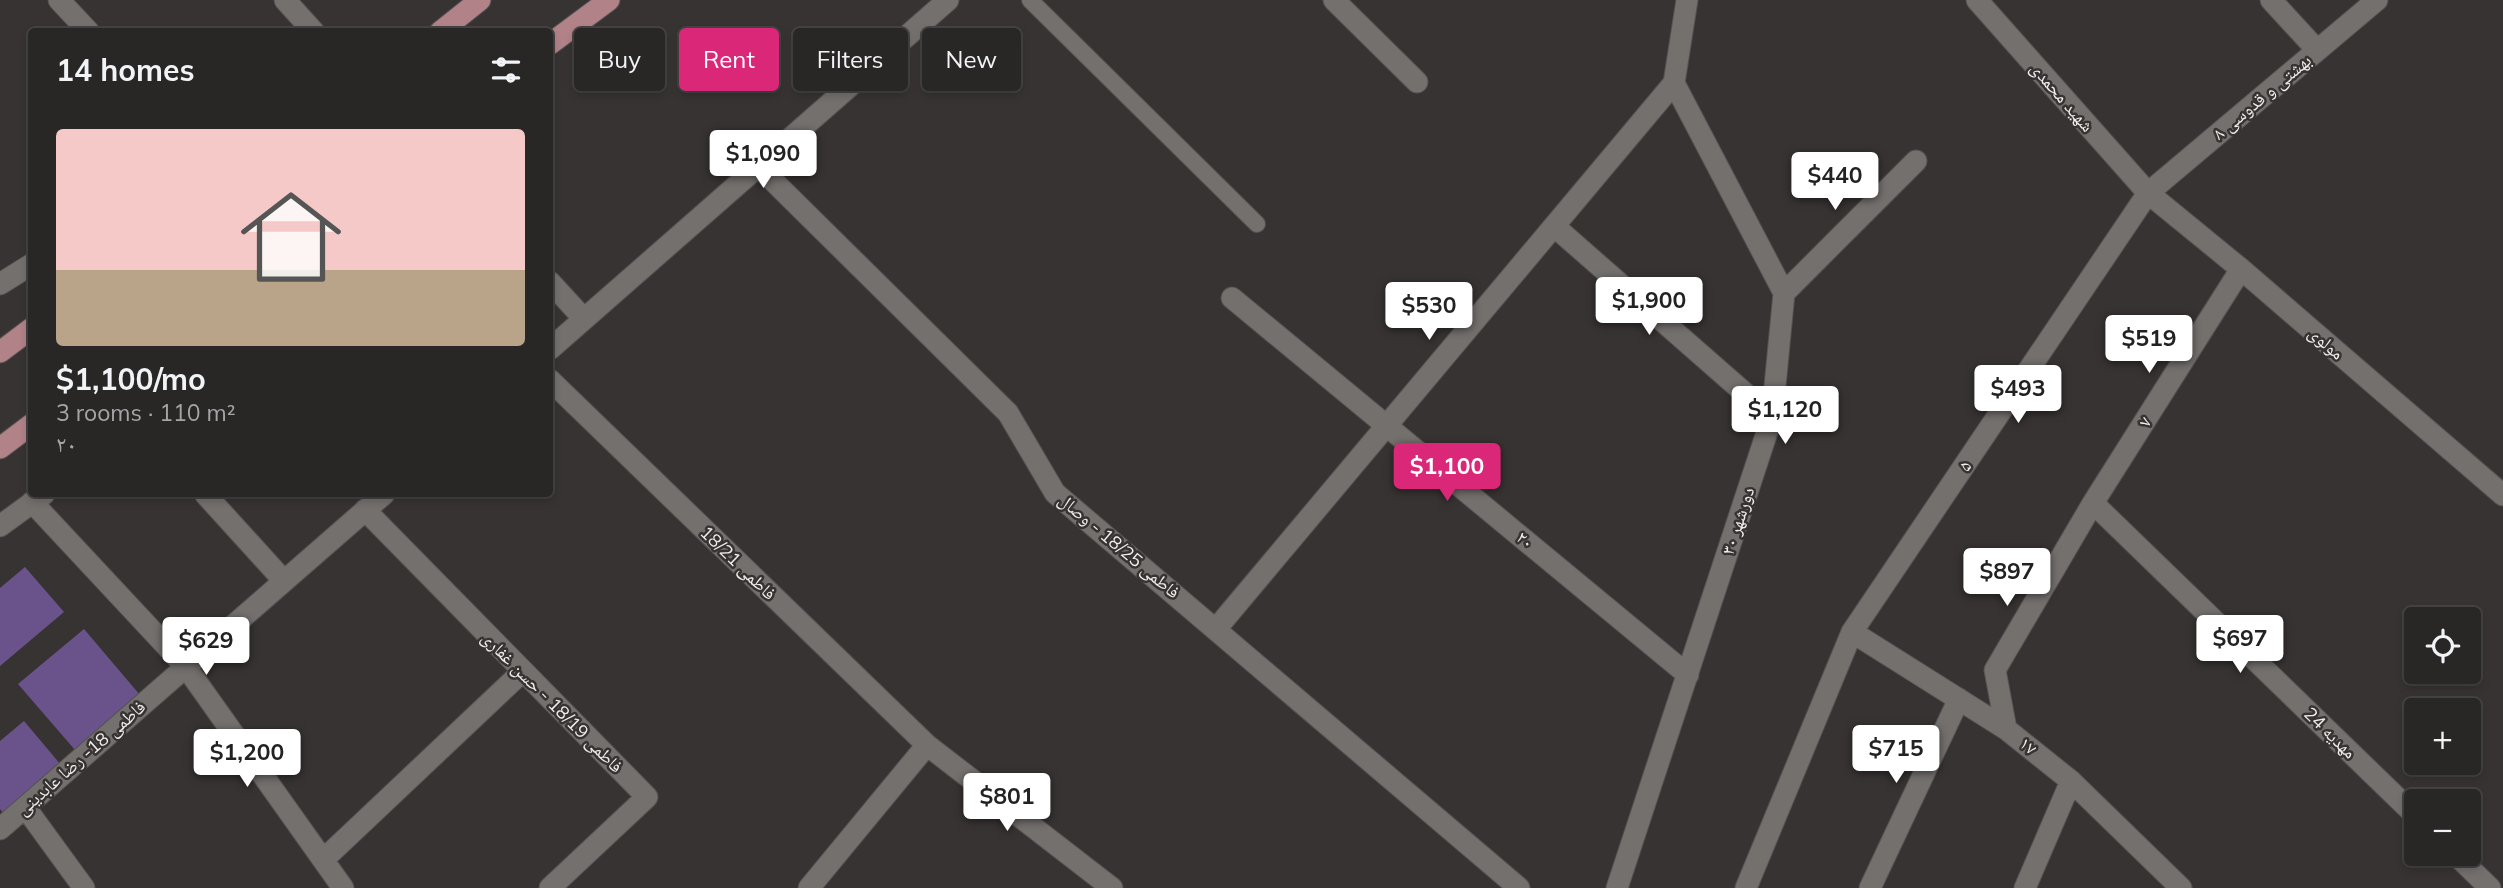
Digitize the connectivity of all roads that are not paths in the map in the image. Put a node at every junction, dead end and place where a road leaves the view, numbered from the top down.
1 (59, 0) edge
2 (285, 0) edge
3 (480, 0) edge
4 (609, 0) edge
5 (1030, 0) edge
6 (1334, 0) edge
7 (1687, 0) edge
8 (1977, 0) edge
9 (2271, 0) edge
10 (2376, 0) edge
11 (933, 4) edge
12 (85, 28) edge
13 (310, 28) edge
14 (445, 28) edge
15 (553, 42) edge
16 (2317, 50) junction
17 (1417, 82) dead end
18 (1674, 83) junction
19 (1916, 160) dead end
20 (758, 166) junction
21 (2147, 193) junction
22 (1256, 224) dead end
23 (1554, 226) junction
24 (28, 266) edge
25 (2241, 269) junction
26 (0, 284) edge
27 (553, 285) edge
28 (1784, 293) junction
29 (1232, 298) dead end
30 (584, 319) junction
31 (28, 331) edge
32 (553, 346) edge
33 (0, 352) edge
34 (553, 383) edge
35 (1772, 417) junction
36 (1386, 426) junction
37 (28, 427) edge
38 (0, 448) edge
39 (2503, 495) edge
40 (208, 497) edge
41 (380, 497) edge
42 (38, 498) edge
43 (2093, 503) junction
44 (365, 510) junction
45 (0, 526) edge
46 (284, 581) junction
47 (1216, 629) junction
48 (1852, 632) junction
49 (186, 667) junction
50 (522, 672) junction
51 (1688, 675) junction
52 (1959, 699) junction
53 (2006, 729) junction
54 (926, 746) junction
55 (2071, 781) junction
56 (2404, 804) edge
57 (25, 807) junction
58 (0, 829) edge
59 (323, 860) junction
60 (2467, 866) edge
61 (84, 888) edge
62 (343, 888) edge
63 (550, 888) edge
64 (809, 888) edge
65 (1112, 888) edge
66 (1520, 888) edge
67 (1618, 888) edge
68 (1746, 888) edge
69 (1871, 888) edge
70 (2025, 888) edge
71 (2181, 888) edge
72 (2490, 888) edge

1 - 12 street
2 - 13 street
3 - 14 main road
4 - 15 main road
5 - 22 lane
6 - 17 street
7 - 18 street
8 - 21 street, شهید محمدی
9 - 16 street
10 - 16 street, بهشتی و قدوسی ۸
11 - 20 street
16 - 21 street, بهشتی و قدوسی ۸
18 - 23 street
18 - 28 street
19 - 28 street
20 - 30 street
20 - 47 street, فاطمی 18/25 - وصال
21 - 25 street, مولوی
21 - 48 street, ۵
23 - 35 street
23 - 36 street
24 - 26 street
25 - 39 street, مولوی
25 - 43 street, ۷
27 - 30 street
28 - 35 street, دورشهر ۳۰
29 - 36 street, ۲۰
30 - 32 street
31 - 33 main road
34 - 54 street, فاطمی 18/21
35 - 51 street, دورشهر ۳۰
36 - 47 street
36 - 51 street, ۲۰
37 - 38 main road
40 - 46 street
41 - 44 street, فاطمی 18- رضا عابدینی
42 - 45 street
42 - 49 street
43 - 53 street, ۷
43 - 56 street, مهدیه 24
44 - 46 street, فاطمی 18- رضا عابدینی
44 - 50 street, فاطمی 18/19 - حسن غفاری
46 - 49 street, فاطمی 18- رضا عابدینی
47 - 66 street, فاطمی 18/25 - وصال
48 - 52 street, ۱۷
48 - 68 street, ۵
49 - 57 street, فاطمی 18- رضا عابدینی
49 - 59 street
50 - 59 street
50 - 63 street, فاطمی 18/19 - حسن غفاری
51 - 67 street, دورشهر ۳۰
52 - 53 street, ۱۷
52 - 69 street
53 - 55 street, ۱۷
54 - 64 street
54 - 65 street, فاطمی 18/21
55 - 70 street
55 - 71 street, ۱۷
57 - 58 street, فاطمی 18- رضا عابدینی
57 - 61 street
59 - 62 street
60 - 72 street

